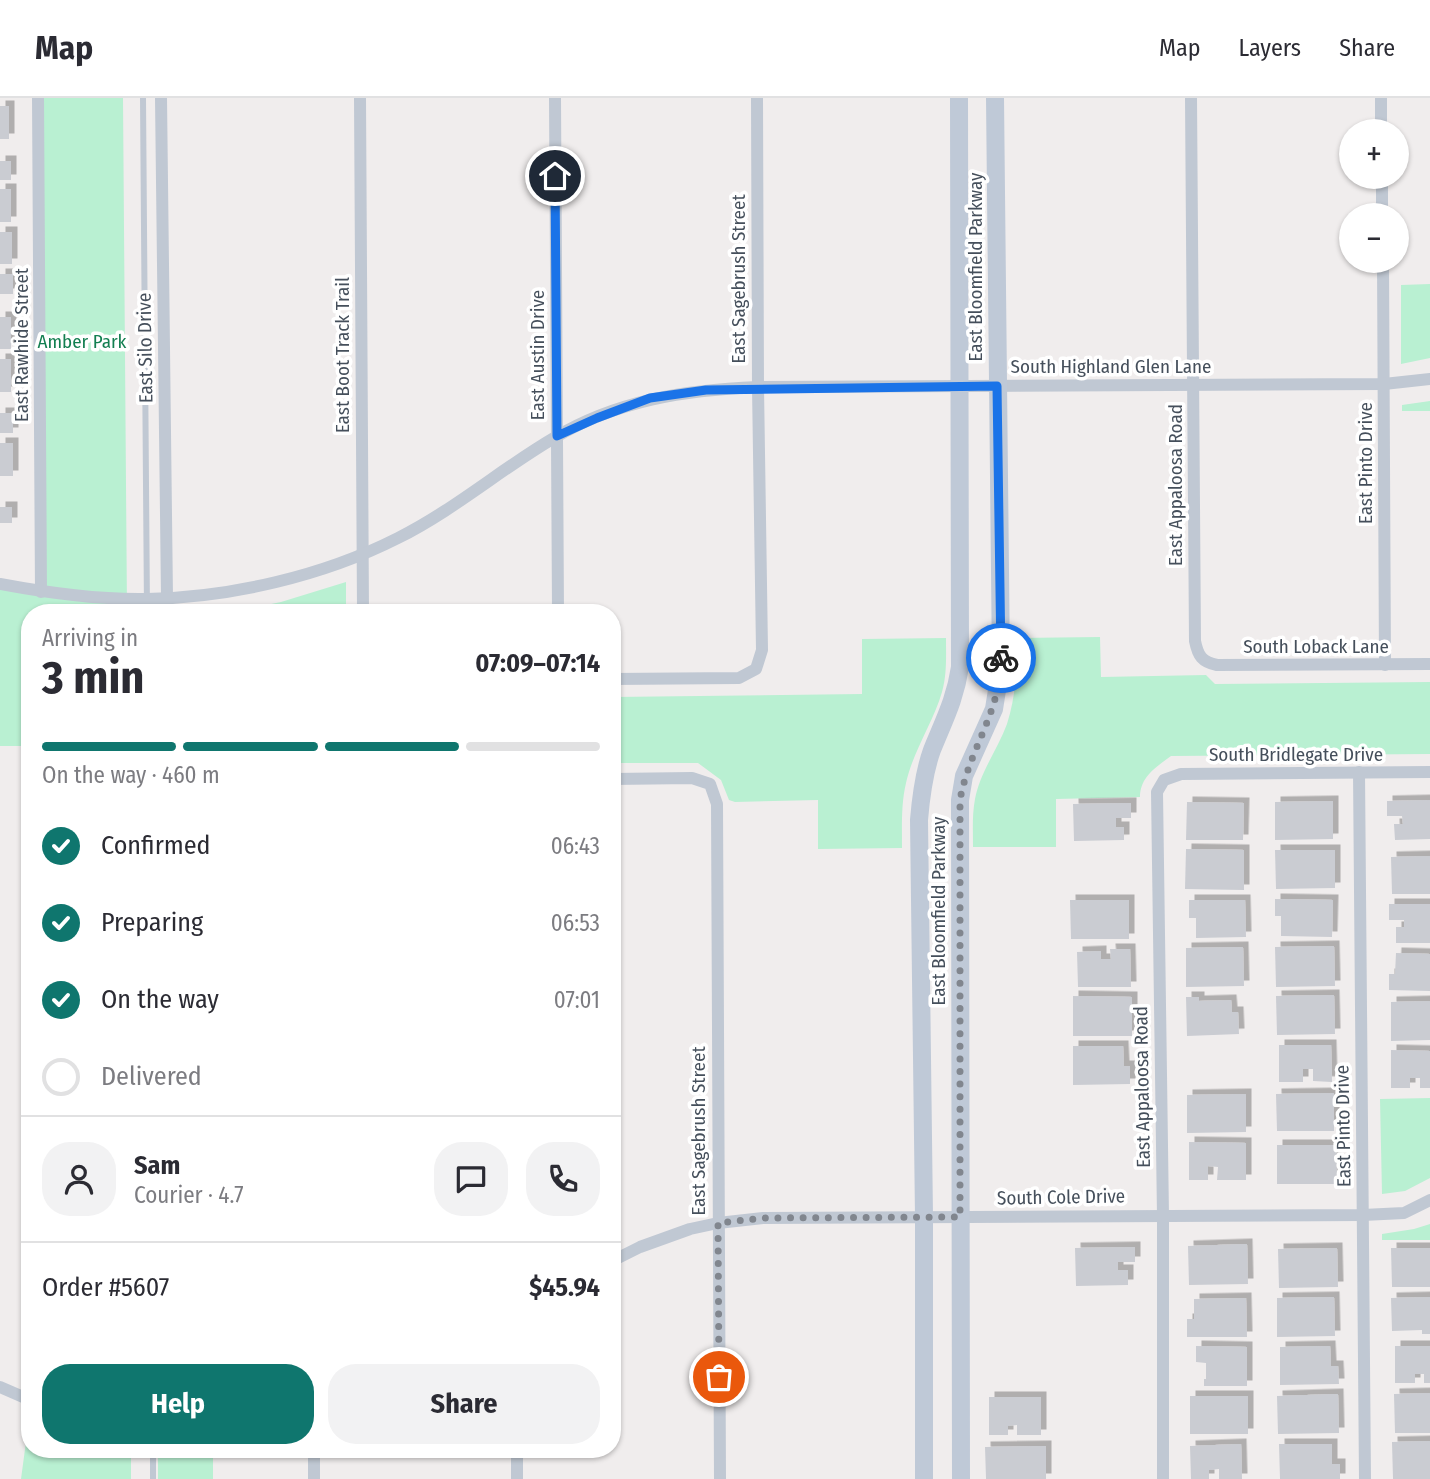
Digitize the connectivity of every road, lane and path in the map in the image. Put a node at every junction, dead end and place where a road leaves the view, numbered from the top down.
1 (38, 98) edge
2 (143, 98) edge
3 (161, 98) edge
4 (360, 98) edge
5 (555, 98) edge
6 (757, 98) edge
7 (959, 98) edge
8 (995, 98) edge
9 (1191, 98) edge
10 (1381, 98) edge
11 (1381, 119) edge
12 (1383, 273) edge
13 (1430, 379) edge
14 (1384, 384) junction
15 (1194, 385) junction
16 (961, 386) junction
17 (997, 386) junction
18 (758, 387) junction
19 (557, 436) junction
20 (363, 553) junction
21 (0, 584) edge
22 (41, 592) junction
23 (167, 598) junction
24 (132, 604) edge
25 (147, 604) edge
26 (152, 604) edge
27 (363, 604) edge
28 (558, 604) edge
29 (1202, 660) joint
30 (1430, 664) edge
31 (1385, 665) junction
32 (621, 679) edge
33 (1359, 772) junction
34 (1430, 772) edge
35 (621, 779) edge
36 (1164, 780) joint
37 (1430, 1200) edge
38 (1363, 1215) junction
39 (924, 1216) junction
40 (1163, 1216) junction
41 (960, 1217) junction
42 (718, 1223) junction
43 (621, 1256) edge
44 (0, 1387) edge
45 (21, 1396) edge
46 (153, 1458) edge
47 (314, 1458) edge
48 (517, 1458) edge
49 (153, 1479) edge
50 (314, 1479) edge
51 (517, 1479) edge
52 (720, 1479) edge
53 (924, 1479) edge
54 (961, 1479) edge
55 (1163, 1479) edge
56 (1365, 1479) edge

1 - 22 street, East Rawhide Street
2 - 25 lane
3 - 23 street, East Silo Drive
4 - 20 street, East Boot Track Trail
5 - 19 street, East Austin Drive
6 - 18 street, East Sagebrush Street
7 - 16 street, East Bloomfield Parkway
8 - 17 street, East Bloomfield Parkway
9 - 15 street, East Appaloosa Road
10 - 11 street
12 - 14 street, East Pinto Drive
13 - 14 street, South Highland Glen Lane
14 - 15 street, South Highland Glen Lane
14 - 31 street, East Pinto Drive
15 - 17 street, South Highland Glen Lane
15 - 29 street, East Appaloosa Road
16 - 17 street, South Highland Glen Lane
16 - 18 street, South Highland Glen Lane
16 - 39 street, East Bloomfield Parkway
17 - 41 street, East Bloomfield Parkway
18 - 19 street, South Highland Glen Lane
18 - 32 street, East Sagebrush Street
19 - 20 street, South Highland Glen Lane
19 - 28 street, East Austin Drive
20 - 23 street, South Highland Glen Lane
20 - 27 street, East Boot Track Trail
21 - 22 street, South Highland Glen Lane
22 - 24 street, South Highland Glen Lane
23 - 26 street, South Highland Glen Lane
29 - 31 street, South Loback Lane
30 - 31 street, South Loback Lane
33 - 34 street, South Bridlegate Drive
33 - 36 street, South Bridlegate Drive
33 - 38 street, East Pinto Drive
35 - 42 street, East Sagebrush Street
36 - 40 street, East Appaloosa Road
37 - 38 street, South Cole Drive
38 - 40 street, South Cole Drive
38 - 56 street, East Pinto Drive
39 - 41 street, South Cole Drive
39 - 42 street, South Cole Drive
39 - 53 street, East Bloomfield Parkway
40 - 41 street, South Cole Drive
40 - 55 street, East Appaloosa Road
41 - 54 street, East Bloomfield Parkway
42 - 43 street, South Cole Drive
42 - 52 street, East Sagebrush Street
44 - 45 street
46 - 49 lane
47 - 50 street
48 - 51 street

